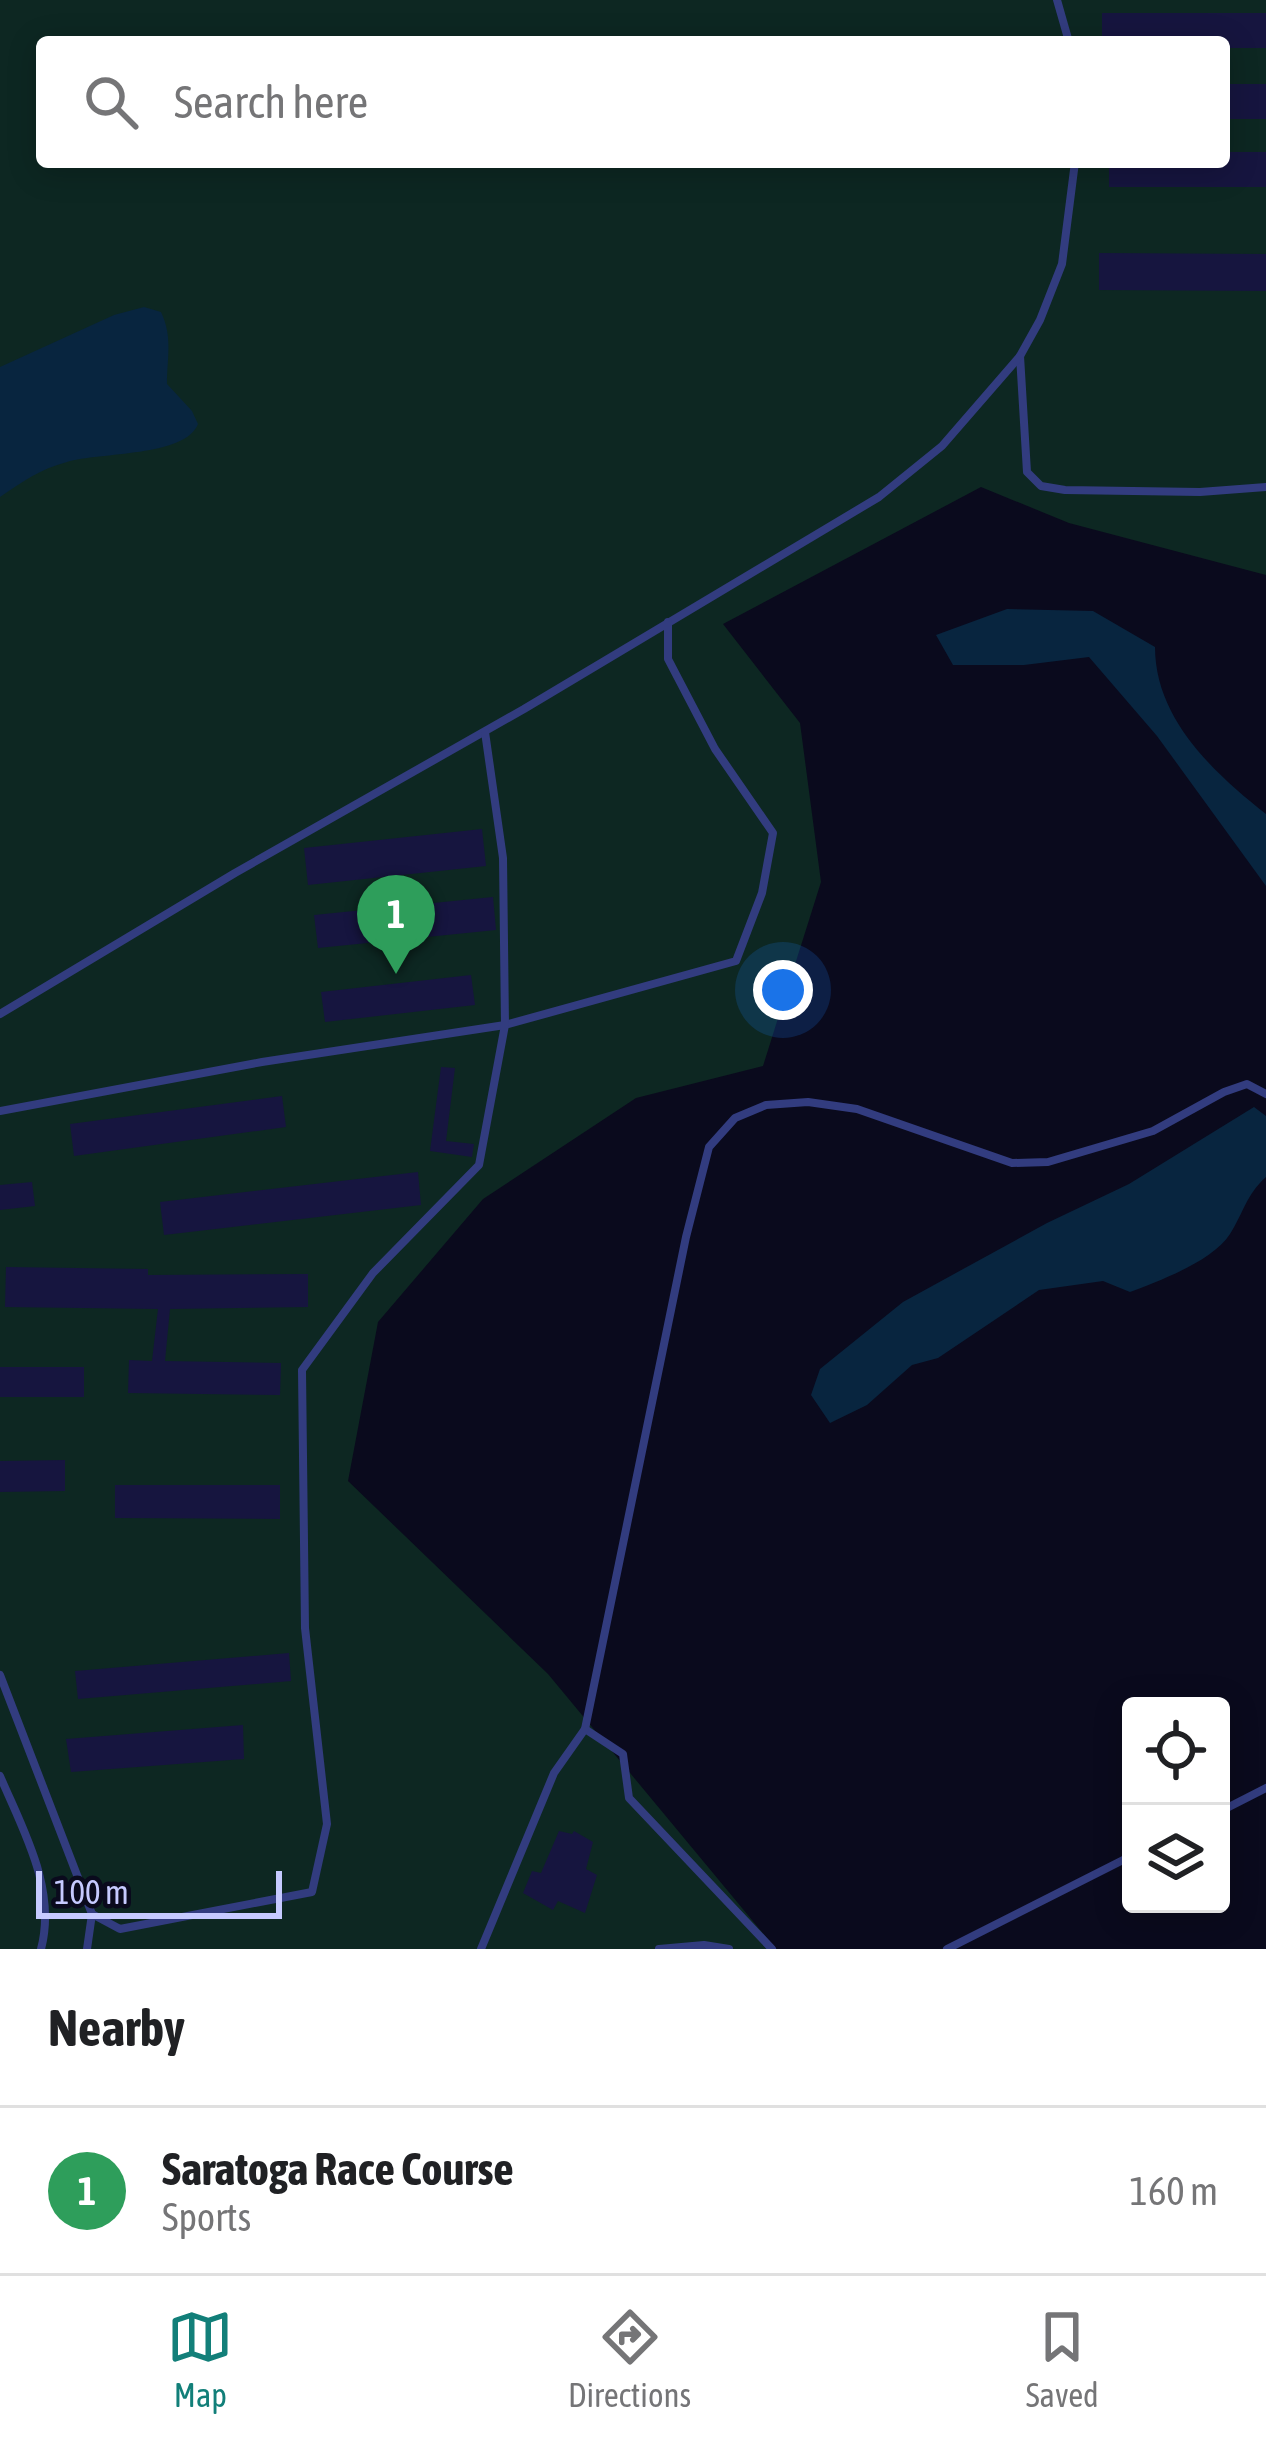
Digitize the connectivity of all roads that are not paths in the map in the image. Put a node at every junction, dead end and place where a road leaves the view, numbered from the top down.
1 (1057, 0) edge
2 (1067, 36) edge
3 (1074, 168) edge
4 (1020, 356) junction
5 (1266, 487) edge
6 (668, 622) junction
7 (485, 732) junction
8 (0, 1014) edge
9 (505, 1025) junction
10 (1266, 1094) edge
11 (0, 1111) edge
12 (0, 1675) edge
13 (585, 1729) junction
14 (0, 1776) edge
15 (1266, 1788) edge
16 (1230, 1806) edge
17 (1122, 1861) edge
18 (92, 1914) junction
19 (41, 1949) edge
20 (87, 1949) edge
21 (482, 1949) edge
22 (659, 1949) edge
23 (730, 1949) edge
24 (772, 1949) edge
25 (947, 1949) edge

1 - 2 lane
3 - 4 lane
4 - 5 lane
4 - 6 lane
6 - 7 lane
6 - 9 lane
7 - 8 lane
7 - 9 lane
9 - 11 lane
9 - 18 lane
10 - 13 lane
12 - 18 lane
13 - 21 lane
13 - 24 lane
14 - 19 lane
15 - 16 lane
17 - 25 lane
18 - 20 lane
22 - 23 lane

